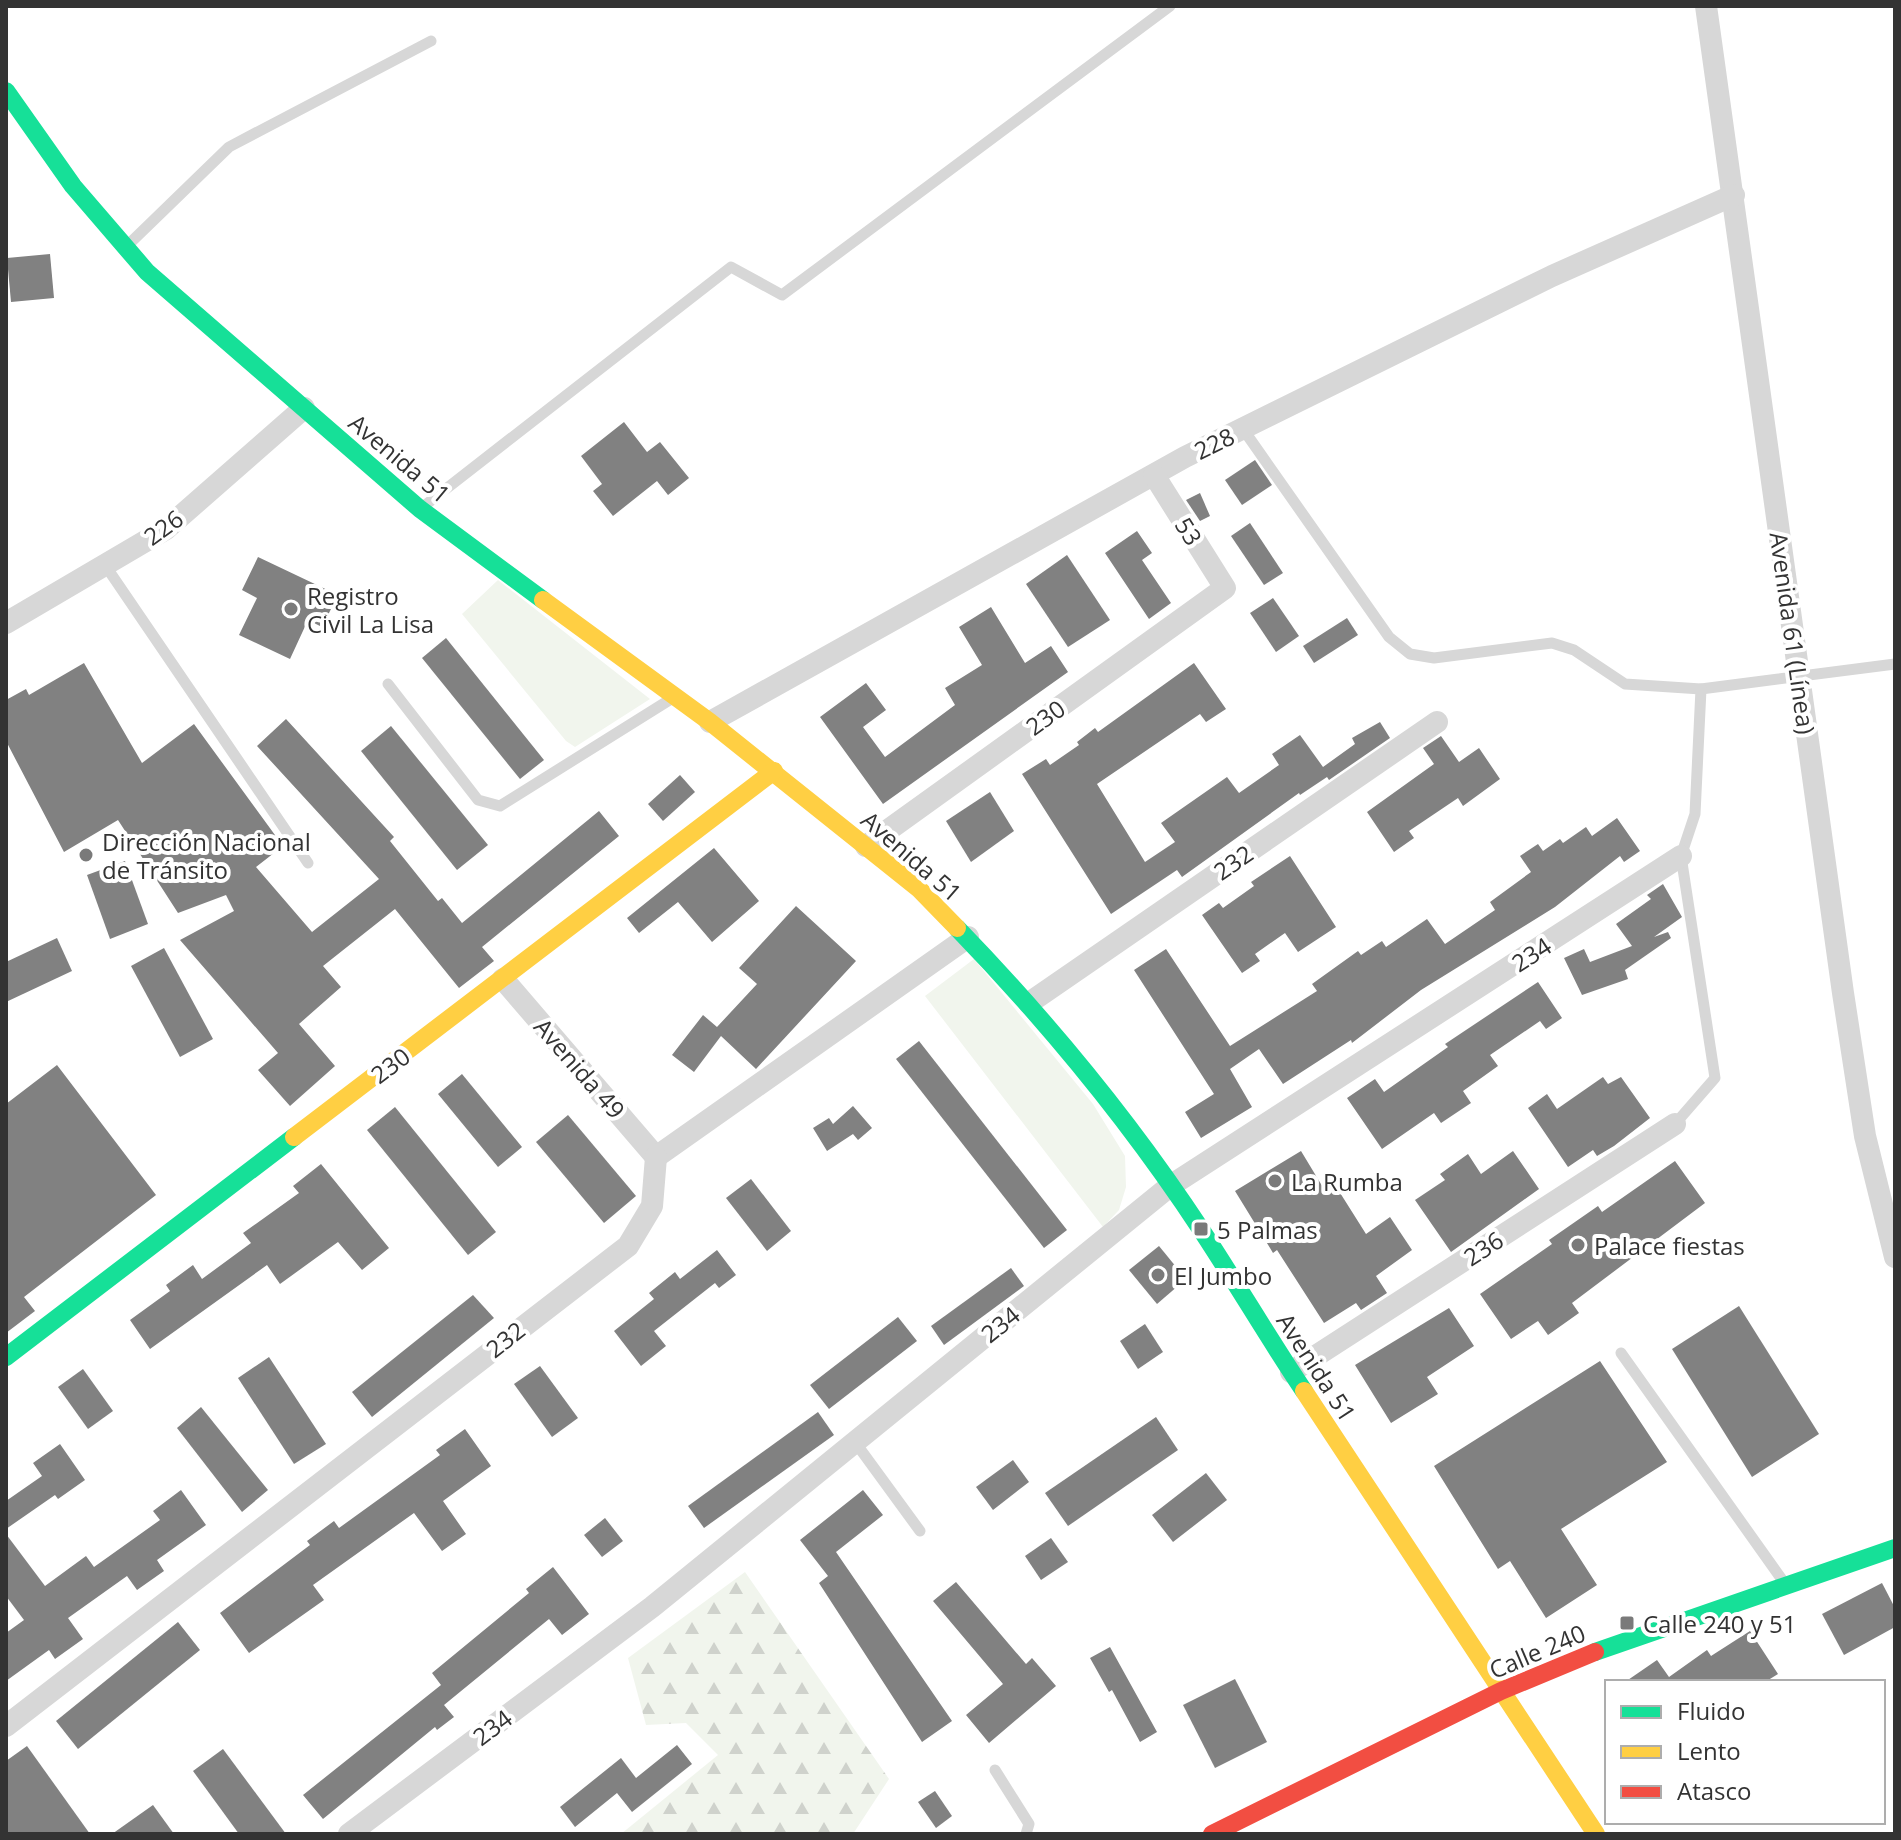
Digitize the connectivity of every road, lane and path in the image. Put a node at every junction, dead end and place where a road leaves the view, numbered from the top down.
1 (1170, 6) edge
2 (1706, 6) edge
3 (431, 41) dead end
4 (6, 91) edge
5 (1734, 195) junction
6 (126, 247) junction
7 (304, 408) junction
8 (1243, 429) junction
9 (1154, 475) junction
10 (420, 509) junction
11 (105, 565) junction
12 (1225, 588) joint
13 (6, 623) edge
14 (1895, 664) edge
15 (1799, 677) junction
16 (388, 684) dead end
17 (1701, 689) junction
18 (675, 696) junction
19 (710, 722) junction
20 (1437, 722) dead end
21 (774, 771) junction
22 (866, 846) junction
23 (1681, 856) junction
24 (308, 863) dead end
25 (968, 937) junction
26 (503, 979) junction
27 (1029, 1003) junction
28 (1675, 1124) joint
29 (656, 1157) junction
30 (1170, 1186) junction
31 (1895, 1257) edge
32 (1621, 1353) dead end
33 (6, 1357) edge
34 (1291, 1372) junction
35 (855, 1442) junction
36 (920, 1531) dead end
37 (1895, 1548) edge
38 (1785, 1585) junction
39 (1501, 1691) junction
40 (6, 1726) edge
41 (995, 1770) dead end
42 (349, 1834) edge
43 (1026, 1834) edge
44 (1212, 1834) edge
45 (1596, 1834) edge

1 - 10 lane
2 - 5 street, Avenida 61 (Línea)
3 - 6 lane
4 - 6 main road, Avenida 51
5 - 8 street, 228
5 - 15 street, Avenida 61 (Línea)
6 - 7 main road, Avenida 51
7 - 10 main road, Avenida 51
7 - 11 street, 226
8 - 9 street, 228
8 - 17 lane
9 - 12 street, 53
9 - 19 street, 228
10 - 18 main road, Avenida 51
11 - 13 street, 226
11 - 24 lane
12 - 22 street, 230
14 - 15 lane
15 - 17 lane
15 - 31 street, Avenida 61 (Línea)
16 - 18 lane
17 - 23 lane
18 - 19 main road, Avenida 51
19 - 21 main road, Avenida 51
20 - 27 street, 232
21 - 22 main road, Avenida 51
21 - 26 main road, 230
22 - 25 main road, Avenida 51
23 - 28 lane
23 - 30 street, 234
25 - 27 main road, Avenida 51
25 - 29 street
26 - 29 street, Avenida 49
26 - 33 main road, 230
27 - 30 main road, Avenida 51
28 - 34 street, 236
29 - 40 street, 232
30 - 34 main road, Avenida 51
30 - 35 street, 234
32 - 38 lane
34 - 39 main road, Avenida 51
35 - 36 lane
35 - 42 street, 234
37 - 38 main road, Calle 240
38 - 39 main road, Calle 240
39 - 44 main road, Calle 240
39 - 45 main road, Avenida 51
41 - 43 lane

